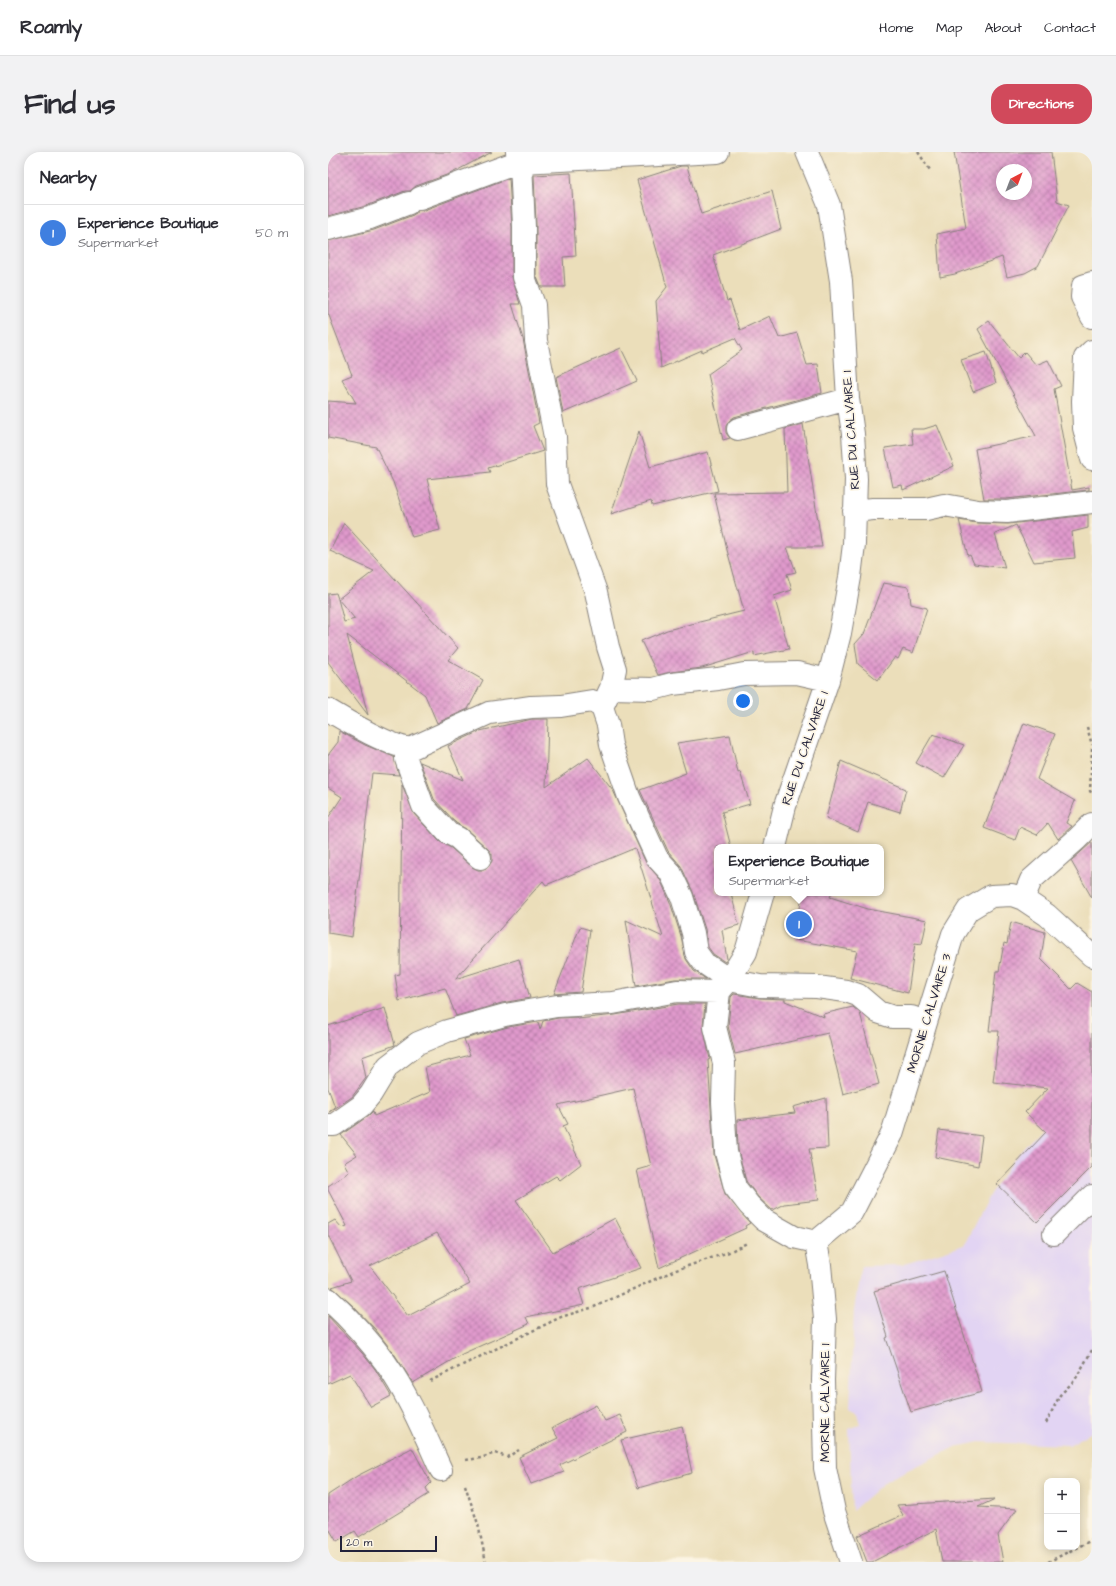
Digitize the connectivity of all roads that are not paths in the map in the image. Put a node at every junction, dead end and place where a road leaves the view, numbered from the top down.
1 (718, 152) edge
2 (807, 152) edge
3 (519, 157) edge
4 (328, 229) edge
5 (1092, 283) edge
6 (1092, 317) edge
7 (1092, 350) edge
8 (848, 399) junction
9 (738, 429) dead end
10 (1092, 459) edge
11 (1092, 502) edge
12 (854, 512) junction
13 (828, 680) junction
14 (606, 698) junction
15 (328, 710) edge
16 (406, 749) junction
17 (1092, 824) edge
18 (776, 844) edge
19 (480, 858) dead end
20 (763, 896) edge
21 (1023, 899) junction
22 (1092, 956) edge
23 (724, 986) junction
24 (926, 1022) junction
25 (328, 1125) edge
26 (1092, 1196) edge
27 (1054, 1234) dead end
28 (816, 1242) junction
29 (328, 1299) edge
30 (442, 1470) road end
31 (851, 1562) edge

1 - 3 street
2 - 8 street, RUE DU CALVAIRE 1
3 - 4 street
3 - 14 street
5 - 6 street
7 - 10 street
8 - 9 street
8 - 12 street, RUE DU CALVAIRE 1
11 - 12 street
12 - 13 street, RUE DU CALVAIRE 1
13 - 14 street
13 - 18 street, RUE DU CALVAIRE 1
14 - 16 street
14 - 23 street
15 - 16 street
16 - 19 street
17 - 21 street
20 - 23 street
21 - 22 street, MORNE CALVAIRE 3
21 - 24 street, MORNE CALVAIRE 3
23 - 24 street
23 - 25 street
23 - 28 street
24 - 28 street, MORNE CALVAIRE 3
26 - 27 street
28 - 31 street, MORNE CALVAIRE 1
29 - 30 street

